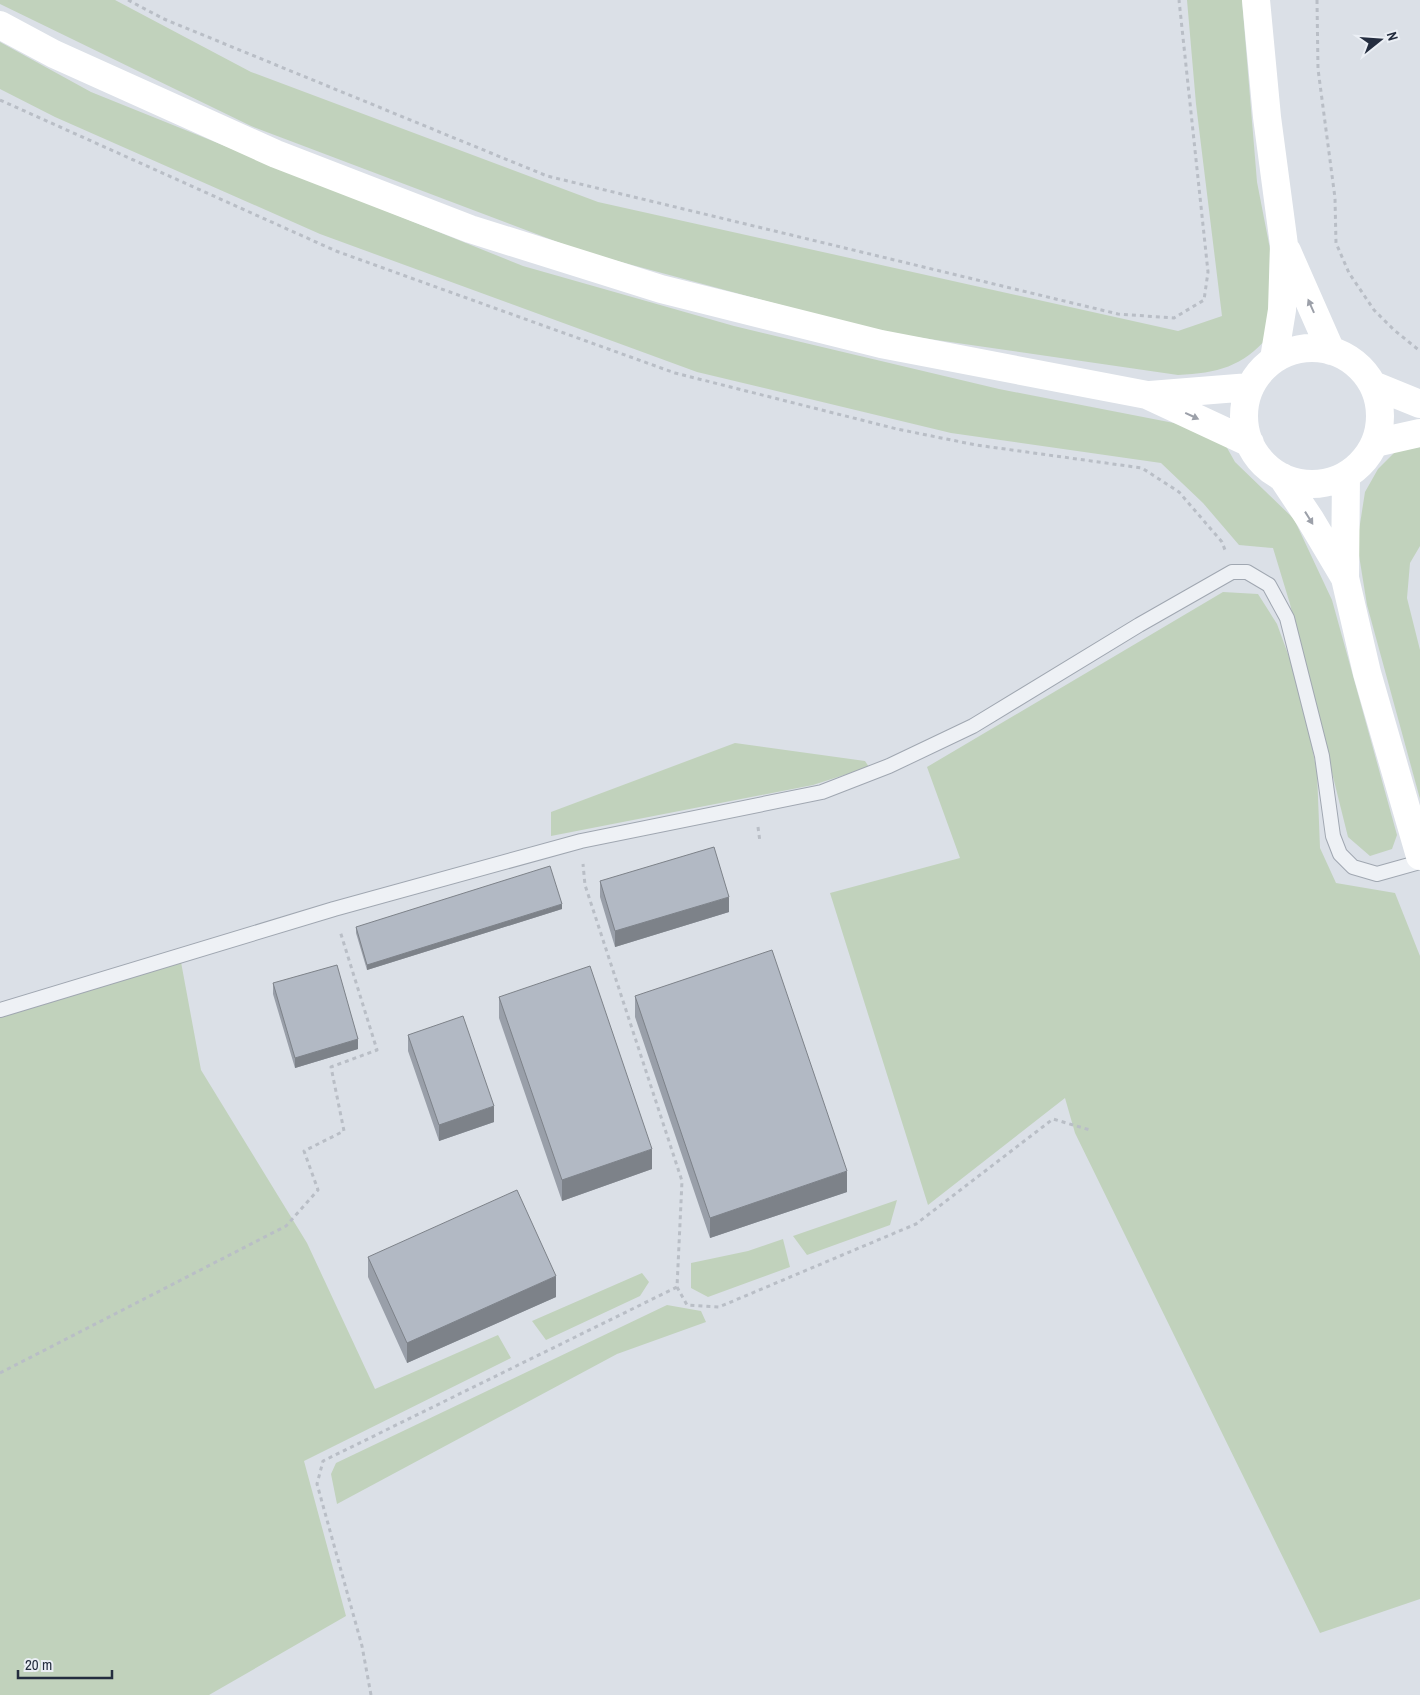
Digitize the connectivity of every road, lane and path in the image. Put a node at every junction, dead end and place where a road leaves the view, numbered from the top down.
1 (128, 0) edge
2 (1180, 0) edge
3 (1256, 0) edge
4 (1316, 0) edge
5 (0, 25) edge
6 (0, 100) edge
7 (1284, 245) junction
8 (1331, 351) junction
9 (1420, 351) edge
10 (1274, 360) junction
11 (1373, 385) junction
12 (1250, 387) junction
13 (1147, 395) junction
14 (1420, 404) edge
15 (1420, 433) edge
16 (1250, 442) junction
17 (1375, 443) junction
18 (1346, 475) junction
19 (1282, 477) junction
20 (1232, 572) junction
21 (1345, 578) junction
22 (1420, 856) edge
23 (1420, 862) edge
24 (585, 885) dead end
25 (341, 934) dead end
26 (0, 1010) edge
27 (1090, 1130) dead end
28 (677, 1287) junction
29 (0, 1373) edge
30 (371, 1695) edge

1 - 2 path
3 - 7 street
4 - 9 path
5 - 13 street
6 - 20 path
8 -> 7 street
7 - 10 street
8 - 10 street
8 - 11 street
10 - 12 street
11 - 14 street
11 - 17 street
12 - 13 street
12 - 16 street
13 -> 16 street
15 - 17 street
16 - 19 street
17 - 18 street
18 - 19 street
18 - 21 street
19 -> 21 street
20 - 23 lane
20 - 26 lane
21 - 22 street
24 - 28 path
25 - 29 path
27 - 28 path
28 - 30 path

